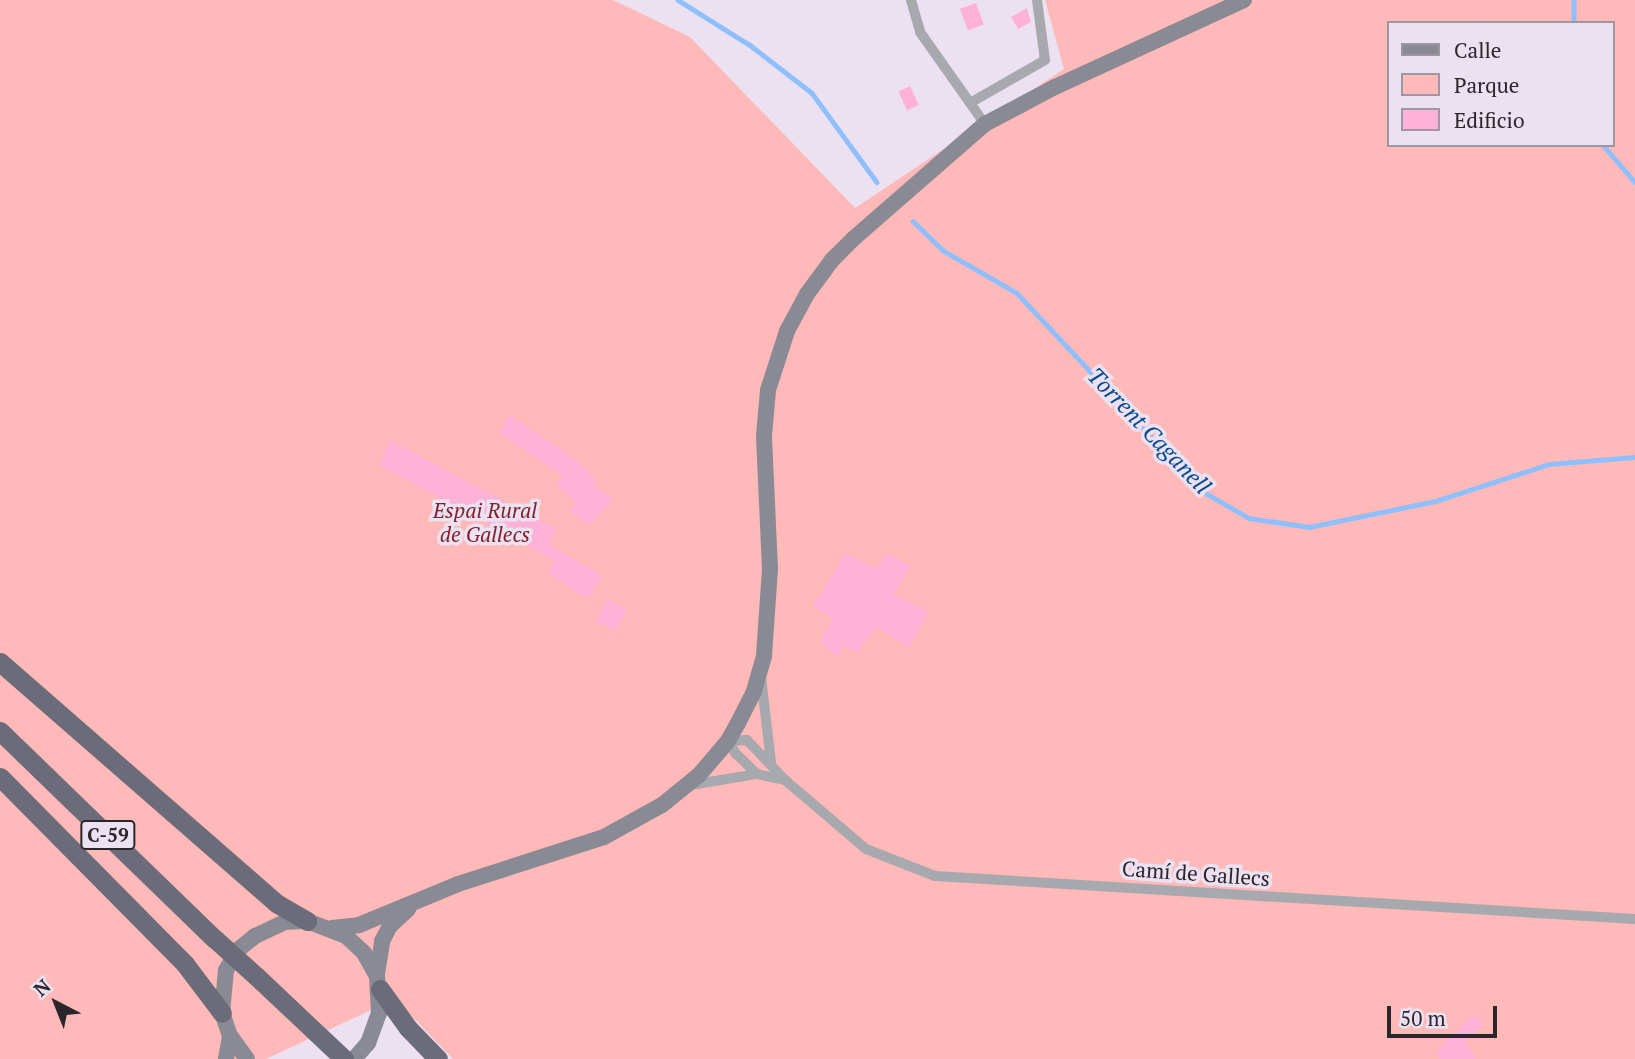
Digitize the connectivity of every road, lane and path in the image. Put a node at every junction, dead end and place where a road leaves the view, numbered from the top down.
1 (912, 0) edge
2 (1037, 0) edge
3 (1244, 0) edge
4 (970, 103) junction
5 (985, 124) junction
6 (0, 662) edge
7 (760, 671) junction
8 (0, 731) edge
9 (728, 741) junction
10 (771, 762) junction
11 (757, 774) junction
12 (0, 777) edge
13 (785, 780) junction
14 (687, 786) junction
15 (424, 897) junction
16 (1635, 919) edge
17 (307, 921) junction
18 (332, 928) junction
19 (378, 982) junction
20 (222, 1013) junction
21 (230, 1036) junction
22 (226, 1059) edge
23 (247, 1059) edge
24 (344, 1059) edge
25 (354, 1059) edge
26 (438, 1059) edge

1 - 4 street
2 - 4 street
3 - 5 main road
4 - 5 street
5 - 7 main road
6 - 17 highway
7 - 9 main road
7 - 10 street
8 - 24 highway, C-59, bridge
9 - 10 street, Camí de Gallecs
9 - 11 street
9 - 14 main road
10 - 13 street, Camí de Gallecs
11 - 13 street, Camí de Gallecs
11 - 14 street, Camí de Gallecs
12 - 20 highway
13 - 16 street, Camí de Gallecs
14 - 15 main road
15 - 18 main road
15 - 19 main road
17 - 18 main road
17 - 20 main road
18 - 19 main road
19 - 25 main road
19 - 26 highway
20 - 21 main road
21 - 22 main road
21 - 23 main road

